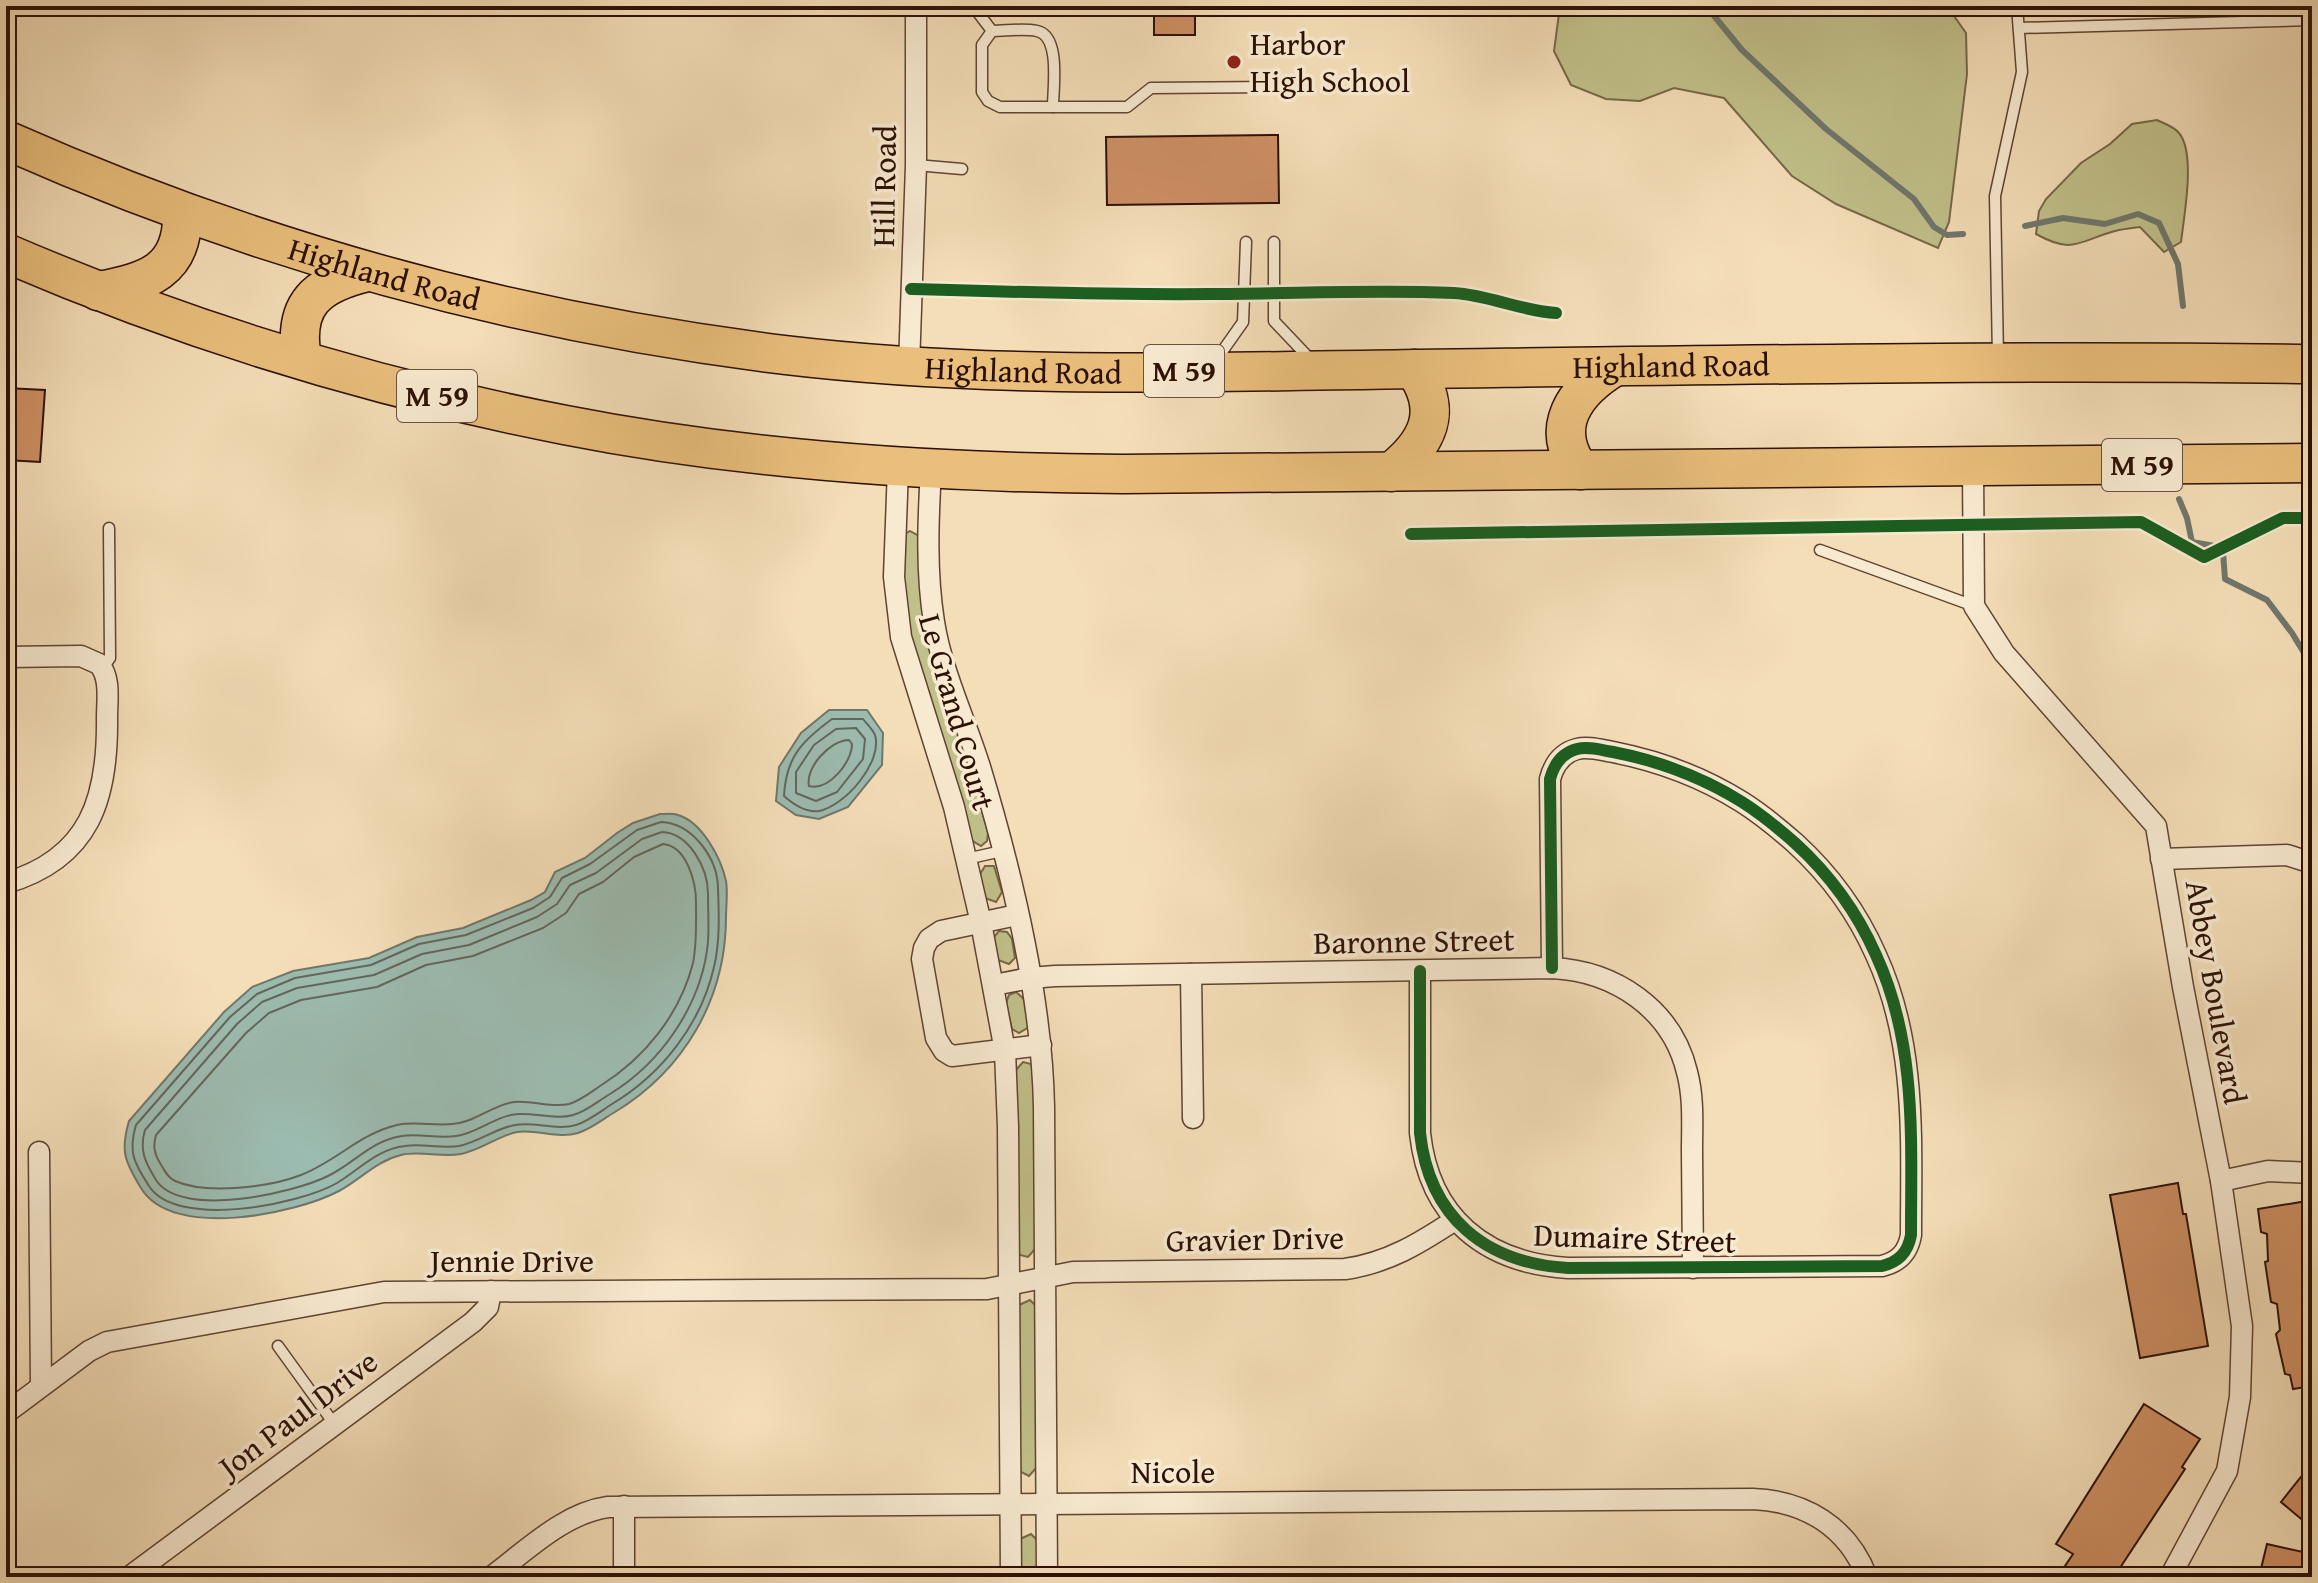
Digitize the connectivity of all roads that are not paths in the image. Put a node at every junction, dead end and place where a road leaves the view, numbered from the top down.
1 (916, 6) edge
2 (973, 6) edge
3 (2017, 6) edge
4 (2312, 20) edge
5 (2019, 28) junction
6 (992, 31) junction
7 (1283, 87) dead end
8 (1053, 107) junction
9 (6, 140) edge
10 (916, 165) junction
11 (962, 169) dead end
12 (182, 213) junction
13 (1246, 242) dead end
14 (1274, 242) dead end
15 (6, 253) edge
16 (367, 272) junction
17 (98, 291) junction
18 (302, 359) junction
19 (1998, 363) junction
20 (2312, 364) edge
21 (909, 366) junction
22 (1614, 367) junction
23 (1414, 369) junction
24 (1320, 370) junction
25 (1208, 371) junction
26 (2312, 463) edge
27 (1973, 467) junction
28 (915, 469) junction
29 (1580, 470) junction
30 (1391, 472) junction
31 (109, 528) dead end
32 (1820, 550) dead end
33 (1974, 606) junction
34 (6, 657) edge
35 (103, 668) junction
36 (1002, 851) junction
37 (966, 859) junction
38 (2161, 859) junction
39 (2312, 863) edge
40 (6, 883) edge
41 (1017, 915) junction
42 (981, 923) junction
43 (1552, 968) junction
44 (1420, 971) junction
45 (1191, 974) junction
46 (1030, 978) junction
47 (994, 985) junction
48 (1041, 1045) junction
49 (1005, 1051) junction
50 (1193, 1118) dead end
51 (39, 1152) dead end
52 (2312, 1173) edge
53 (2221, 1181) junction
54 (1455, 1220) junction
55 (1693, 1268) junction
56 (1045, 1277) junction
57 (1009, 1285) junction
58 (491, 1291) junction
59 (278, 1346) dead end
60 (41, 1386) junction
61 (6, 1413) edge
62 (335, 1425) junction
63 (1047, 1503) junction
64 (1010, 1504) junction
65 (624, 1506) junction
66 (129, 1577) edge
67 (491, 1577) edge
68 (624, 1577) edge
69 (1011, 1577) edge
70 (1047, 1577) edge
71 (1867, 1577) edge
72 (2170, 1577) edge

1 - 10 street, Hill Road
2 - 6 lane
3 - 5 lane
4 - 5 lane
5 - 19 lane
6 - 8 lane
6 - 8 lane
7 - 8 lane
9 - 12 highway, Highland Road / M 59
10 - 11 lane
10 - 21 street, Hill Road
12 - 16 highway, Highland Road / M 59
12 - 17 highway
13 - 25 lane
14 - 24 lane
15 - 17 highway, M 59
16 - 18 highway
16 - 21 highway, Highland Road / M 59
17 - 18 highway, M 59
18 - 28 highway, M 59
19 - 20 highway, Highland Road / M 59
19 - 22 highway, Highland Road / M 59
21 - 25 highway, Highland Road / M 59
22 - 23 highway, Highland Road / M 59
22 - 29 highway
23 - 24 highway, Highland Road / M 59
23 - 30 highway
24 - 25 highway, Highland Road / M 59
26 - 27 highway, M 59
27 - 29 highway, M 59
27 - 33 street
28 - 30 highway, M 59
28 - 36 street, Le Grand Court
28 - 37 street, Le Grand Court
29 - 30 highway, M 59
31 - 35 lane
32 - 33 lane
33 - 38 street, Abbey Boulevard
34 - 35 street
35 - 40 street
36 - 37 lane
36 - 41 street, Le Grand Court
37 - 42 street, Le Grand Court
38 - 39 street
38 - 53 street, Abbey Boulevard
41 - 42 street
41 - 46 street, Le Grand Court
42 - 47 street, Le Grand Court
42 - 49 street
43 - 44 street, Baronne Street
43 - 55 street, Baronne Street
43 - 55 street, Dumaire Street
44 - 45 street, Baronne Street
44 - 54 street, Dumaire Street
45 - 46 street, Baronne Street
45 - 50 street
46 - 47 street, Baronne Street
46 - 48 street, Le Grand Court
47 - 49 street, Le Grand Court
48 - 49 street
48 - 56 street, Le Grand Court
49 - 57 street, Le Grand Court
51 - 60 street
52 - 53 street
53 - 72 street, Abbey Boulevard
54 - 55 street, Dumaire Street
54 - 56 street, Gravier Drive
56 - 57 street, Jennie Drive
56 - 63 street, Le Grand Court
57 - 58 street, Jennie Drive
57 - 64 street, Le Grand Court
58 - 60 street, Jennie Drive
58 - 62 street, Jon Paul Drive
59 - 62 lane
60 - 61 street, Jennie Drive
62 - 66 street, Jon Paul Drive
63 - 64 street, Nicole
63 - 70 street, Le Grand Court
63 - 71 street, Nicole
64 - 65 street, Nicole
64 - 69 street, Le Grand Court
65 - 67 street, Nicole
65 - 68 street

